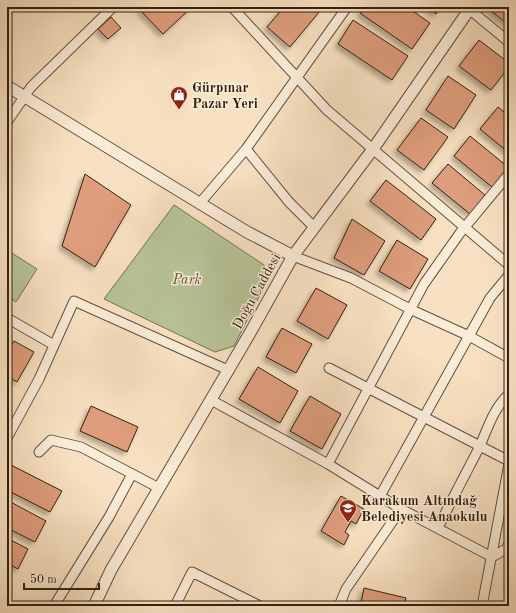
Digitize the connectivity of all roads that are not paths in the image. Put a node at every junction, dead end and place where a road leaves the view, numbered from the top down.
1 (113, 7) edge
2 (232, 7) edge
3 (347, 7) edge
4 (470, 8) edge
5 (509, 42) edge
6 (296, 78) junction
7 (7, 86) edge
8 (24, 96) junction
9 (7, 122) edge
10 (246, 149) junction
11 (373, 149) junction
12 (509, 174) edge
13 (200, 203) junction
14 (314, 227) junction
15 (465, 227) junction
16 (293, 256) junction
17 (509, 265) edge
18 (509, 274) edge
19 (412, 310) junction
20 (7, 318) edge
21 (469, 336) junction
22 (54, 345) junction
23 (509, 358) edge
24 (329, 368) dead end
25 (228, 370) junction
26 (368, 388) junction
27 (509, 394) edge
28 (211, 400) junction
29 (423, 416) junction
30 (7, 438) edge
31 (480, 446) junction
32 (38, 452) dead end
33 (509, 461) edge
34 (328, 464) junction
35 (509, 464) edge
36 (132, 474) junction
37 (158, 488) junction
38 (380, 496) junction
39 (401, 509) junction
40 (438, 528) junction
41 (508, 549) edge
42 (492, 557) junction
43 (54, 606) edge
44 (94, 606) edge
45 (175, 606) edge
46 (260, 606) edge
47 (339, 606) edge
48 (482, 606) edge

1 - 8 street
2 - 6 street
3 - 6 street
4 - 5 street
4 - 11 street, Doğu Caddesi
6 - 10 street
6 - 11 street
7 - 8 street
8 - 9 street
8 - 13 street
10 - 13 street
10 - 14 street
11 - 14 street, Doğu Caddesi
11 - 15 street
12 - 15 street
13 - 16 street
14 - 16 street, Doğu Caddesi
15 - 17 street
15 - 19 street
16 - 19 street
16 - 25 street, Doğu Caddesi
18 - 21 street
19 - 21 street
19 - 26 street
20 - 22 street
21 - 23 street
21 - 29 street
22 - 25 street
22 - 30 street
24 - 26 street
25 - 28 street, Doğu Caddesi
26 - 29 street
26 - 34 street
27 - 31 street
28 - 34 street
28 - 37 street, Doğu Caddesi
29 - 31 street
29 - 38 street
31 - 33 street
31 - 40 street
32 - 36 street
34 - 38 street
35 - 42 street
36 - 37 street
36 - 43 street
37 - 44 street, Doğu Caddesi
38 - 39 street
39 - 40 street
39 - 47 street
40 - 42 street
41 - 42 street
42 - 48 street
45 - 46 street

